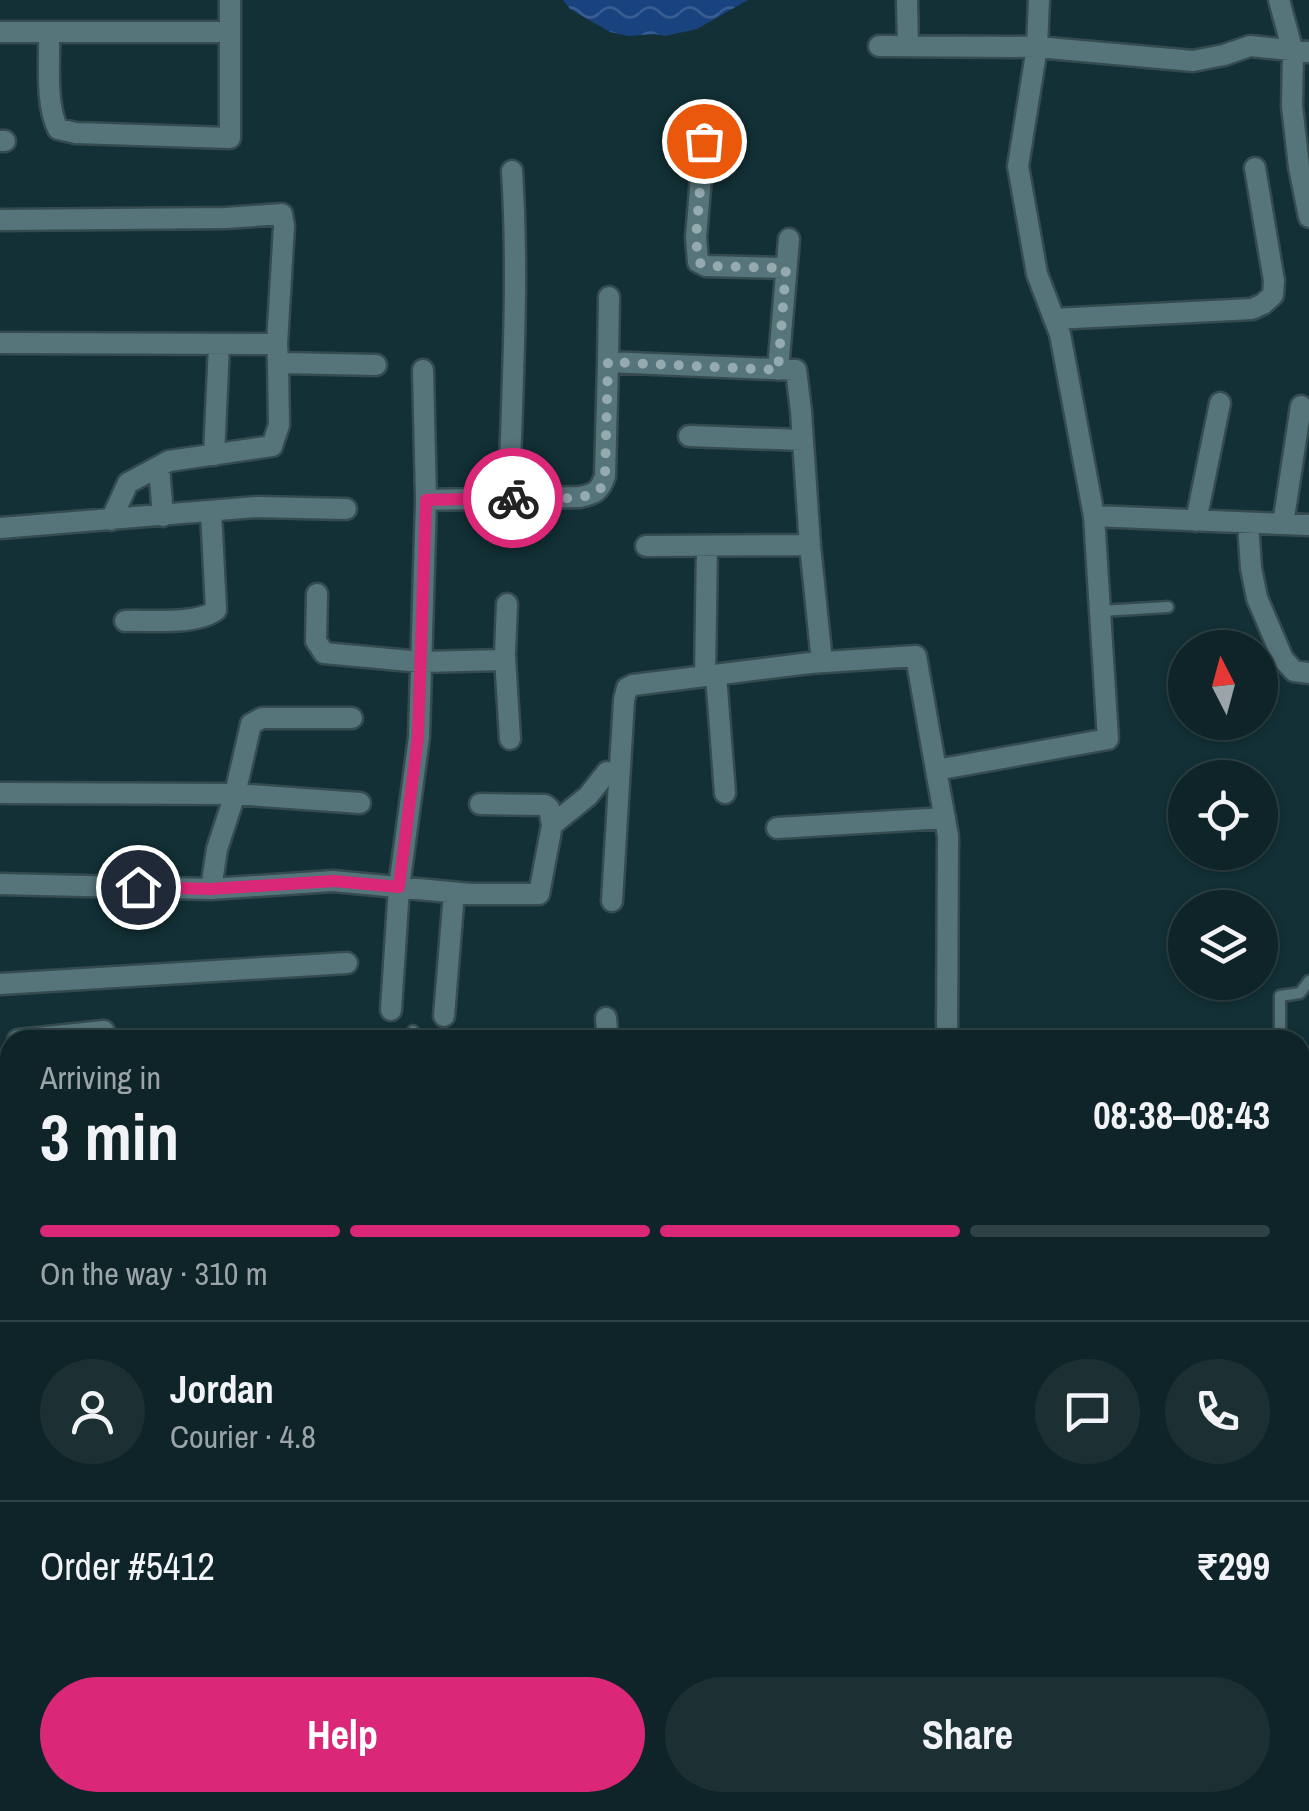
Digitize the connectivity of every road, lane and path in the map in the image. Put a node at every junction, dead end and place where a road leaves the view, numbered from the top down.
1 (230, 0) edge
2 (907, 0) edge
3 (1039, 0) edge
4 (1279, 0) edge
5 (0, 32) edge
6 (49, 32) junction
7 (230, 32) junction
8 (879, 46) dead end
9 (908, 46) junction
10 (1038, 46) junction
11 (1301, 52) edge
12 (704, 141) dead end
13 (1255, 168) dead end
14 (512, 170) dead end
15 (1309, 217) edge
16 (0, 220) edge
17 (789, 239) dead end
18 (786, 268) junction
19 (609, 297) dead end
20 (1054, 319) junction
21 (0, 343) edge
22 (218, 345) junction
23 (277, 352) junction
24 (608, 362) junction
25 (376, 365) dead end
26 (423, 370) dead end
27 (778, 370) junction
28 (1220, 403) dead end
29 (1300, 406) dead end
30 (689, 436) dead end
31 (803, 440) junction
32 (214, 455) junction
33 (159, 467) junction
34 (508, 498) junction
35 (426, 500) junction
36 (346, 509) dead end
37 (210, 512) junction
38 (163, 516) junction
39 (1094, 516) junction
40 (111, 520) junction
41 (1196, 520) junction
42 (1248, 523) junction
43 (1284, 524) junction
44 (1309, 526) edge
45 (0, 528) edge
46 (810, 545) junction
47 (646, 546) dead end
48 (707, 546) junction
49 (317, 594) dead end
50 (507, 604) dead end
51 (1168, 607) dead end
52 (1100, 611) junction
53 (126, 620) dead end
54 (505, 657) junction
55 (421, 662) junction
56 (822, 662) junction
57 (1309, 673) edge
58 (710, 676) junction
59 (352, 718) dead end
60 (510, 740) dead end
61 (936, 770) junction
62 (607, 772) dead end
63 (0, 793) edge
64 (726, 793) dead end
65 (235, 794) junction
66 (360, 802) dead end
67 (480, 804) dead end
68 (945, 818) junction
69 (552, 825) junction
70 (776, 828) dead end
71 (0, 884) edge
72 (399, 887) junction
73 (211, 889) junction
74 (454, 893) junction
75 (612, 901) dead end
76 (347, 963) dead end
77 (1309, 981) edge
78 (0, 984) edge
79 (391, 1010) dead end
80 (444, 1016) dead end
81 (606, 1018) dead end
82 (607, 1030) edge
83 (946, 1030) edge
84 (1280, 1030) edge

1 - 7 street
2 - 9 street
3 - 10 street
4 - 11 street
5 - 6 street
6 - 7 street
6 - 7 street
8 - 9 street
9 - 10 street
10 - 11 street
10 - 20 street
11 - 15 street
12 - 18 street
13 - 20 street
14 - 34 street
16 - 23 street
17 - 18 street
18 - 27 street
19 - 24 street
20 - 39 street
21 - 22 street
22 - 23 street
22 - 32 street
23 - 25 street
23 - 32 street
24 - 27 street
24 - 34 street
26 - 35 street
27 - 31 street
28 - 41 street
29 - 43 street
30 - 31 street
31 - 46 street
32 - 33 street
33 - 38 street
33 - 40 street
34 - 35 street
35 - 55 street
36 - 37 street
37 - 38 street
37 - 53 street
38 - 40 street
39 - 41 street
39 - 52 street
40 - 45 street
41 - 42 street
42 - 43 street
42 - 57 street
43 - 44 street
46 - 48 street
46 - 56 street
47 - 48 street
48 - 58 street
49 - 55 street
50 - 54 street
51 - 52 lane
52 - 61 street
54 - 55 street
54 - 60 street
55 - 72 street
56 - 58 street
56 - 61 street
58 - 64 street
58 - 75 street
59 - 65 street
61 - 68 street
62 - 69 street
63 - 65 street
65 - 66 street
65 - 73 street
67 - 69 street
68 - 70 street
68 - 83 street
69 - 74 street
71 - 73 street
72 - 73 street
72 - 74 street
72 - 79 street
74 - 80 street
76 - 78 street
77 - 84 lane
81 - 82 street

